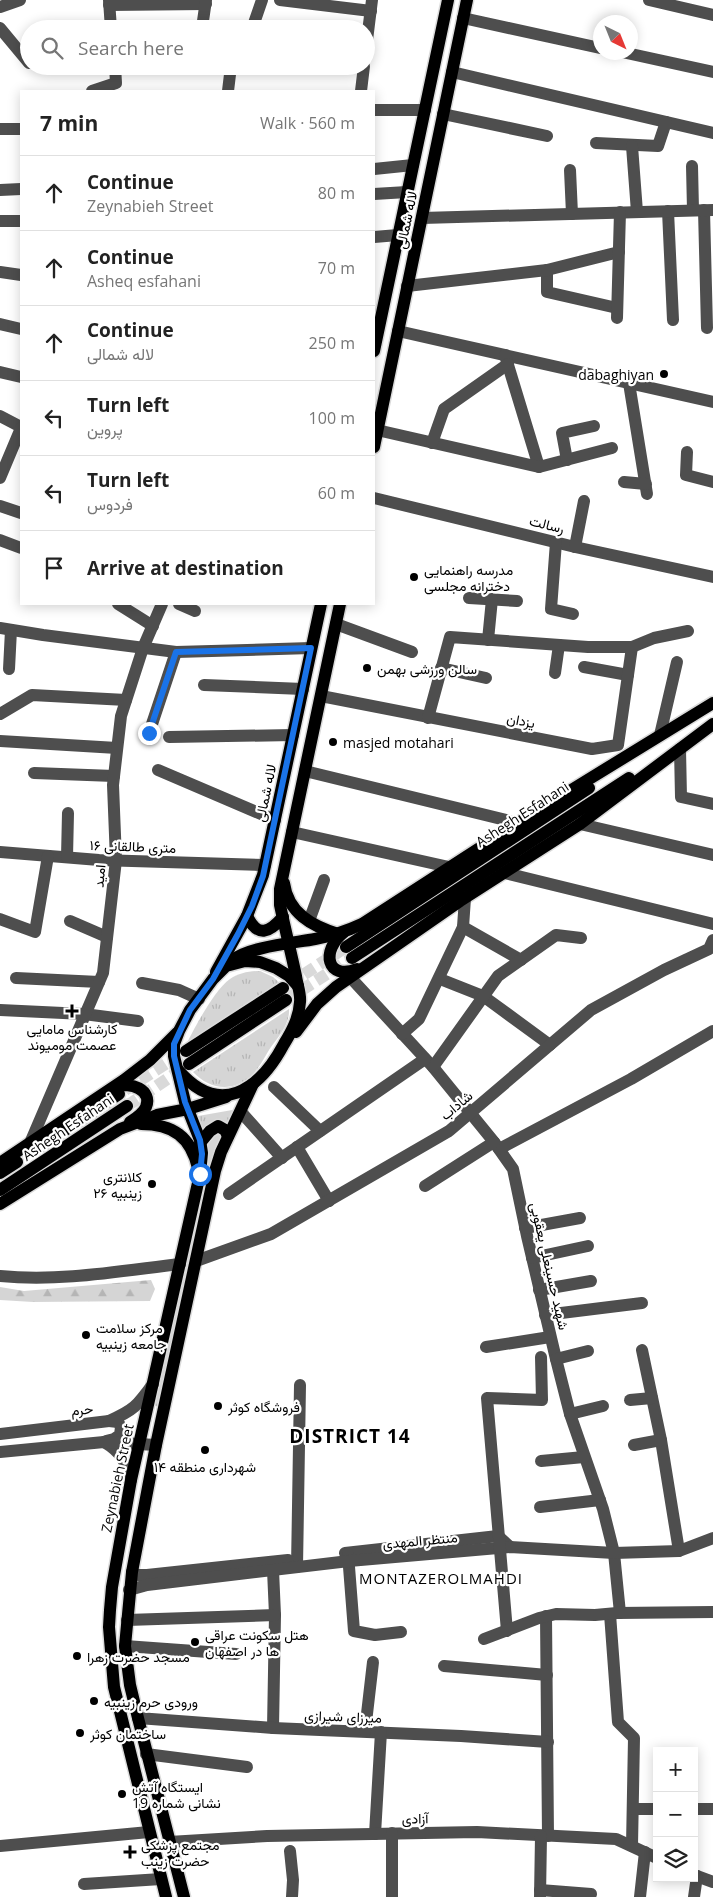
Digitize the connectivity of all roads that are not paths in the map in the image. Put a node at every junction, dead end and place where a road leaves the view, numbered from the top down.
1 (20, 0) edge
2 (262, 0) edge
3 (280, 0) edge
4 (448, 0) edge
5 (454, 0) edge
6 (461, 0) edge
7 (467, 0) edge
8 (648, 0) edge
9 (206, 2) edge
10 (109, 3) edge
11 (371, 6) edge
12 (0, 7) edge
13 (713, 15) edge
14 (464, 18) junction
15 (110, 20) edge
16 (203, 20) edge
17 (255, 20) edge
18 (369, 20) edge
19 (0, 28) edge
20 (442, 30) junction
21 (458, 44) junction
22 (593, 46) edge
23 (20, 52) edge
24 (638, 56) edge
25 (452, 72) junction
26 (713, 72) edge
27 (116, 75) edge
28 (230, 75) edge
29 (363, 75) edge
30 (95, 90) edge
31 (228, 90) edge
32 (361, 90) edge
33 (375, 110) edge
34 (425, 110) junction
35 (444, 114) junction
36 (666, 122) junction
37 (0, 129) edge
38 (20, 129) edge
39 (713, 133) edge
40 (547, 136) dead end
41 (596, 143) dead end
42 (632, 146) junction
43 (413, 165) junction
44 (692, 166) dead end
45 (375, 169) edge
46 (570, 170) dead end
47 (20, 189) edge
48 (0, 190) edge
49 (407, 192) junction
50 (375, 194) edge
51 (703, 210) edge
52 (668, 211) junction
53 (620, 212) junction
54 (637, 212) junction
55 (572, 214) junction
56 (422, 218) junction
57 (0, 221) edge
58 (20, 221) edge
59 (398, 235) junction
60 (375, 237) edge
61 (619, 252) junction
62 (546, 270) junction
63 (0, 272) edge
64 (20, 275) edge
65 (407, 286) junction
66 (673, 320) dead end
67 (0, 324) edge
68 (707, 328) dead end
69 (20, 329) edge
70 (398, 331) junction
71 (375, 346) edge
72 (506, 359) junction
73 (0, 372) edge
74 (20, 377) edge
75 (629, 383) junction
76 (713, 402) edge
77 (0, 416) edge
78 (20, 426) edge
79 (594, 426) dead end
80 (377, 430) junction
81 (20, 433) edge
82 (375, 441) edge
83 (432, 443) junction
84 (612, 448) dead end
85 (687, 452) dead end
86 (16, 457) edge
87 (567, 460) junction
88 (538, 467) junction
89 (0, 478) edge
90 (624, 482) dead end
91 (713, 482) edge
92 (375, 498) edge
93 (584, 501) dead end
94 (0, 506) edge
95 (20, 513) edge
96 (0, 540) edge
97 (556, 542) junction
98 (575, 547) junction
99 (20, 548) edge
100 (713, 577) edge
101 (469, 598) dead end
102 (492, 599) junction
103 (517, 600) dead end
104 (120, 605) edge
105 (162, 605) edge
106 (181, 605) edge
107 (320, 605) edge
108 (340, 605) edge
109 (195, 611) dead end
110 (573, 614) dead end
111 (336, 624) junction
112 (153, 626) junction
113 (6, 629) edge
114 (688, 632) dead end
115 (488, 640) junction
116 (559, 645) junction
117 (632, 647) junction
118 (143, 648) junction
119 (311, 648) junction
120 (176, 652) junction
121 (412, 652) dead end
122 (677, 662) dead end
123 (584, 667) dead end
124 (9, 668) dead end
125 (441, 668) junction
126 (555, 673) dead end
127 (628, 675) junction
128 (486, 678) dead end
129 (204, 686) dead end
130 (302, 689) junction
131 (321, 696) junction
132 (126, 700) junction
133 (713, 703) edge
134 (0, 704) edge
135 (16, 705) junction
136 (0, 714) edge
137 (428, 718) junction
138 (713, 722) edge
139 (149, 733) dead end
140 (293, 735) junction
141 (660, 735) junction
142 (169, 737) dead end
143 (0, 741) edge
144 (118, 748) junction
145 (680, 749) junction
146 (158, 770) dead end
147 (305, 771) junction
148 (34, 773) dead end
149 (114, 776) junction
150 (713, 804) edge
151 (68, 813) dead end
152 (275, 820) junction
153 (518, 823) junction
154 (580, 824) junction
155 (292, 832) junction
156 (0, 852) edge
157 (713, 855) edge
158 (48, 856) junction
159 (67, 857) junction
160 (116, 860) junction
161 (266, 865) junction
162 (449, 867) junction
163 (505, 873) junction
164 (283, 876) junction
165 (324, 880) dead end
166 (465, 898) junction
167 (247, 916) junction
168 (283, 917) junction
169 (0, 919) edge
170 (70, 921) dead end
171 (309, 921) junction
172 (713, 924) edge
173 (463, 927) junction
174 (341, 933) junction
175 (107, 937) junction
176 (581, 938) dead end
177 (713, 940) edge
178 (289, 944) junction
179 (521, 960) junction
180 (367, 965) junction
181 (226, 966) junction
182 (350, 977) junction
183 (16, 978) dead end
184 (213, 979) junction
185 (440, 979) junction
186 (99, 982) junction
187 (142, 983) dead end
188 (298, 986) junction
189 (483, 996) junction
190 (198, 999) junction
191 (0, 1010) edge
192 (84, 1014) junction
193 (138, 1021) dead end
194 (179, 1031) junction
195 (713, 1032) edge
196 (402, 1034) junction
197 (550, 1044) junction
198 (186, 1051) tunnel mouth
199 (280, 1052) junction
200 (429, 1063) junction
201 (183, 1066) junction
202 (253, 1084) junction
203 (274, 1087) dead end
204 (235, 1093) junction
205 (119, 1094) tunnel mouth
206 (98, 1096) junction
207 (127, 1106) tunnel mouth
208 (188, 1109) junction
209 (241, 1112) junction
210 (470, 1113) junction
211 (134, 1124) junction
212 (120, 1129) junction
213 (320, 1131) junction
214 (228, 1136) junction
215 (30, 1143) junction
216 (200, 1143) junction
217 (497, 1146) junction
218 (297, 1147) junction
219 (282, 1158) junction
220 (0, 1162) edge
221 (0, 1173) edge
222 (200, 1174) junction
223 (424, 1186) dead end
224 (0, 1190) edge
225 (229, 1194) dead end
226 (329, 1200) junction
227 (0, 1204) edge
228 (580, 1218) dead end
229 (525, 1228) junction
230 (588, 1246) dead end
231 (532, 1258) junction
232 (196, 1261) junction
233 (180, 1264) junction
234 (0, 1276) edge
235 (591, 1281) dead end
236 (539, 1290) junction
237 (642, 1303) dead end
238 (545, 1316) junction
239 (550, 1337) junction
240 (486, 1347) dead end
241 (642, 1350) dead end
242 (588, 1351) dead end
243 (541, 1357) dead end
244 (556, 1360) junction
245 (153, 1384) junction
246 (300, 1385) dead end
247 (652, 1398) junction
248 (630, 1400) dead end
249 (603, 1406) dead end
250 (570, 1414) junction
251 (109, 1421) junction
252 (0, 1434) edge
253 (661, 1440) junction
254 (104, 1442) junction
255 (139, 1443) junction
256 (156, 1445) junction
257 (634, 1445) dead end
258 (0, 1452) edge
259 (584, 1457) junction
260 (541, 1461) dead end
261 (131, 1480) junction
262 (600, 1500) junction
263 (540, 1507) dead end
264 (712, 1542) edge
265 (502, 1543) junction
266 (679, 1551) junction
267 (614, 1553) junction
268 (349, 1557) junction
269 (297, 1563) junction
270 (273, 1570) junction
271 (132, 1572) junction
272 (147, 1580) junction
273 (129, 1590) junction
274 (713, 1612) edge
275 (615, 1613) junction
276 (275, 1615) junction
277 (546, 1616) junction
278 (127, 1620) junction
279 (507, 1631) junction
280 (401, 1632) dead end
281 (484, 1639) dead end
282 (126, 1646) junction
283 (236, 1654) dead end
284 (373, 1662) dead end
285 (444, 1666) dead end
286 (547, 1675) junction
287 (138, 1718) junction
288 (274, 1728) junction
289 (365, 1732) junction
290 (381, 1732) junction
291 (548, 1742) junction
292 (146, 1754) junction
293 (247, 1767) dead end
294 (634, 1809) junction
295 (653, 1809) edge
296 (698, 1809) edge
297 (713, 1809) edge
298 (149, 1832) junction
299 (392, 1833) junction
300 (375, 1834) junction
301 (545, 1836) junction
302 (169, 1842) junction
303 (0, 1846) edge
304 (632, 1846) junction
305 (290, 1851) dead end
306 (645, 1852) junction
307 (653, 1856) edge
308 (698, 1876) edge
309 (161, 1879) junction
310 (695, 1882) edge
311 (713, 1882) edge
312 (84, 1884) dead end
313 (540, 1894) edge
314 (591, 1894) dead end
315 (166, 1897) edge
316 (184, 1897) edge
317 (292, 1897) edge
318 (392, 1897) edge
319 (640, 1897) edge
320 (694, 1897) edge

1 - 12 street
2 - 17 street
3 - 11 street
4 - 20 main road, لاله شمالی
5 - 6 main road
7 - 14 main road, لاله شمالی
8 - 13 street
9 - 10 street
9 - 16 street
10 - 15 street
11 - 18 street
14 - 21 main road, لاله شمالی
14 - 22 street
19 - 23 street
20 - 21 main road
20 - 34 main road, لاله شمالی
21 - 25 main road, لاله شمالی
24 - 26 street
25 - 35 main road, لاله شمالی
25 - 36 street
27 - 30 street
28 - 31 street
29 - 32 street
33 - 34 street
34 - 43 main road, لاله شمالی
35 - 40 street
35 - 56 main road, لاله شمالی
36 - 39 street
36 - 42 street
37 - 38 street
41 - 42 street
42 - 54 street
43 - 45 street
43 - 49 main road, لاله شمالی
44 - 51 street
46 - 55 street
47 - 48 street
49 - 50 street
49 - 59 main road, لاله شمالی
51 - 52 street
51 - 68 street
52 - 54 street
52 - 66 street
53 - 54 street
53 - 55 street
53 - 61 street
55 - 56 street
56 - 65 main road, لاله شمالی
57 - 58 street
59 - 60 street
59 - 71 main road, لاله شمالی
61 - 62 street
61 - 62 street
62 - 65 street
63 - 64 street
65 - 70 main road, لاله شمالی
67 - 69 street
70 - 72 street
70 - 80 main road, لاله شمالی
72 - 75 street
72 - 83 street
72 - 88 street
73 - 74 street
75 - 76 street
75 - 90 street
77 - 78 street
79 - 87 street
80 - 82 main road, لاله شمالی
80 - 83 street
81 - 86 street
83 - 88 street
84 - 87 street
85 - 91 street
86 - 89 street
87 - 88 street
92 - 97 street, رسالت
93 - 98 street
94 - 95 street
96 - 99 street
97 - 98 street, رسالت
97 - 110 street
98 - 100 street, رسالت
101 - 102 street
102 - 103 street
102 - 115 street
104 - 112 street
105 - 112 street, امید
106 - 109 street
107 - 119 main road, لاله شمالی
108 - 111 main road
111 - 121 street
111 - 131 main road
112 - 118 street, امید
113 - 118 street
113 - 124 street
114 - 117 street
115 - 116 street
115 - 125 street
116 - 117 street
116 - 126 street
117 - 127 street, یزدان
118 - 120 street
118 - 132 street, امید
119 - 120 street
119 - 130 main road, لاله شمالی
120 - 139 street
122 - 141 street
123 - 127 street
125 - 128 street
125 - 137 street
127 - 137 street, یزدان
129 - 130 street
130 - 140 main road, لاله شمالی
131 - 137 street, یزدان
131 - 147 main road
132 - 135 street
132 - 144 street, امید
133 - 138 main road, Ashegh Esfahani
133 - 141 main road
134 - 135 street
135 - 136 street
138 - 145 main road
140 - 142 street
140 - 152 main road, لاله شمالی
141 - 153 main road
143 - 144 street
144 - 149 street, امید
145 - 150 street
145 - 154 main road
146 - 152 street
147 - 153 street
147 - 155 main road
148 - 149 street
149 - 160 street, امید
151 - 159 street
152 - 161 main road, لاله شمالی
153 - 162 main road
154 - 157 street
154 - 163 main road
155 - 162 street
155 - 164 main road
156 - 158 street, ۱۶ متری طالقانی
158 - 159 street, ۱۶ متری طالقانی
158 - 169 street
159 - 160 street, ۱۶ متری طالقانی
160 - 161 street, ۱۶ متری طالقانی
160 - 175 street, امید
161 - 167 main road, لاله شمالی
162 - 174 main road
163 - 166 main road
163 - 172 street
164 - 168 main road
164 - 171 main road
165 - 171 street
166 - 173 street
166 - 180 main road
167 - 168 main road
167 - 184 main road, لاله شمالی
168 - 178 main road
170 - 175 street
171 - 174 main road
173 - 179 street
173 - 185 street
174 - 178 main road
174 - 180 main road
175 - 186 street, امید
176 - 179 street
177 - 197 street, شاداب
178 - 181 main road
178 - 188 main road
179 - 189 street
180 - 182 main road
181 - 184 main road
181 - 188 main road
182 - 196 street, شهید حسینعلی یعقوبی
182 - 199 main road
183 - 186 street
184 - 190 main road
185 - 189 street
185 - 196 street
186 - 192 street, امید
187 - 190 street
188 - 199 main road
189 - 197 street
189 - 200 street
190 - 194 main road
191 - 192 street
192 - 193 street
192 - 215 street, امید
194 - 201 main road
194 - 206 main road
195 - 217 street
196 - 200 street, شهید حسینعلی یعقوبی
197 - 210 street, شاداب
198 - 201 main road
199 - 202 main road
200 - 210 street, شهید حسینعلی یعقوبی
200 - 213 street
201 - 204 main road
201 - 208 main road, Zeynabieh Street
202 - 204 main road
202 - 209 main road
203 - 213 street
204 - 208 main road
205 - 221 main road, Ashegh Esfahani
206 - 212 main road
206 - 215 main road
207 - 224 main road, Ashegh Esfahani
208 - 211 main road
208 - 216 main road, Zeynabieh Street
209 - 214 main road
209 - 219 street
210 - 217 street, شهید حسینعلی یعقوبی
210 - 226 street, شاداب
211 - 212 main road
211 - 222 main road
212 - 227 main road
213 - 218 street
214 - 216 main road
214 - 232 main road
215 - 220 main road
216 - 222 main road, Zeynabieh Street
217 - 223 street
217 - 229 street, شهید حسینعلی یعقوبی
218 - 219 street
218 - 226 street
219 - 225 street
222 - 233 main road, Zeynabieh Street
226 - 232 street, شاداب
228 - 229 street
229 - 231 street, شهید حسینعلی یعقوبی
230 - 231 street
231 - 236 street, شهید حسینعلی یعقوبی
232 - 256 main road
233 - 234 street
233 - 245 main road, Zeynabieh Street
235 - 236 street
236 - 238 street, شهید حسینعلی یعقوبی
237 - 238 street
238 - 239 street, شهید حسینعلی یعقوبی
239 - 240 street
239 - 244 street, شهید حسینعلی یعقوبی
241 - 247 street
242 - 244 street
243 - 265 street
244 - 250 street, شهید حسینعلی یعقوبی
245 - 251 street, حرم
245 - 255 main road, Zeynabieh Street
246 - 269 street
247 - 248 street
247 - 253 street
249 - 250 street
250 - 259 street, شهید حسینعلی یعقوبی
251 - 252 street, حرم
251 - 254 street
253 - 257 street
253 - 266 street
254 - 255 street
254 - 258 street
254 - 261 street
255 - 256 street
255 - 261 main road, Zeynabieh Street
256 - 271 main road
259 - 260 street
259 - 262 street, شهید حسینعلی یعقوبی
261 - 298 main road, Zeynabieh Street
262 - 263 street
262 - 267 street, شهید حسینعلی یعقوبی
264 - 266 street, منتظر المهدی
265 - 267 street, منتظر المهدی
265 - 268 street, منتظر المهدی
265 - 279 street
266 - 267 street, منتظر المهدی
267 - 275 street, شهید حسینعلی یعقوبی
268 - 269 street, منتظر المهدی
268 - 280 street
269 - 270 street, منتظر المهدی
269 - 272 street
270 - 272 street, منتظر المهدی
270 - 276 street
271 - 272 street
271 - 273 main road
272 - 273 street, منتظر المهدی
273 - 278 main road
274 - 275 street
275 - 277 street
275 - 294 street, شهید حسینعلی یعقوبی
276 - 278 street
276 - 288 street
277 - 279 street
277 - 286 street
278 - 282 main road
279 - 281 street
282 - 283 street
282 - 287 main road
284 - 289 street
285 - 286 street
286 - 291 street
287 - 288 street, میرزای شیرازی
287 - 292 main road
288 - 289 street, میرزای شیرازی
289 - 290 street, میرزای شیرازی
290 - 291 street, میرزای شیرازی
290 - 300 street
291 - 301 street
292 - 293 street
292 - 302 main road
294 - 295 street
294 - 304 street, شهید حسینعلی یعقوبی
296 - 297 street
298 - 303 street
298 - 309 main road, Zeynabieh Street
299 - 300 street, آزادی
299 - 301 street, آزادی
299 - 318 street
300 - 302 street, آزادی
301 - 304 street, آزادی
301 - 313 street
302 - 316 main road
304 - 306 street, آزادی
305 - 317 street
306 - 307 street, آزادی
306 - 319 street
308 - 311 street
309 - 312 street
309 - 315 main road, Zeynabieh Street
310 - 320 street
313 - 314 street

